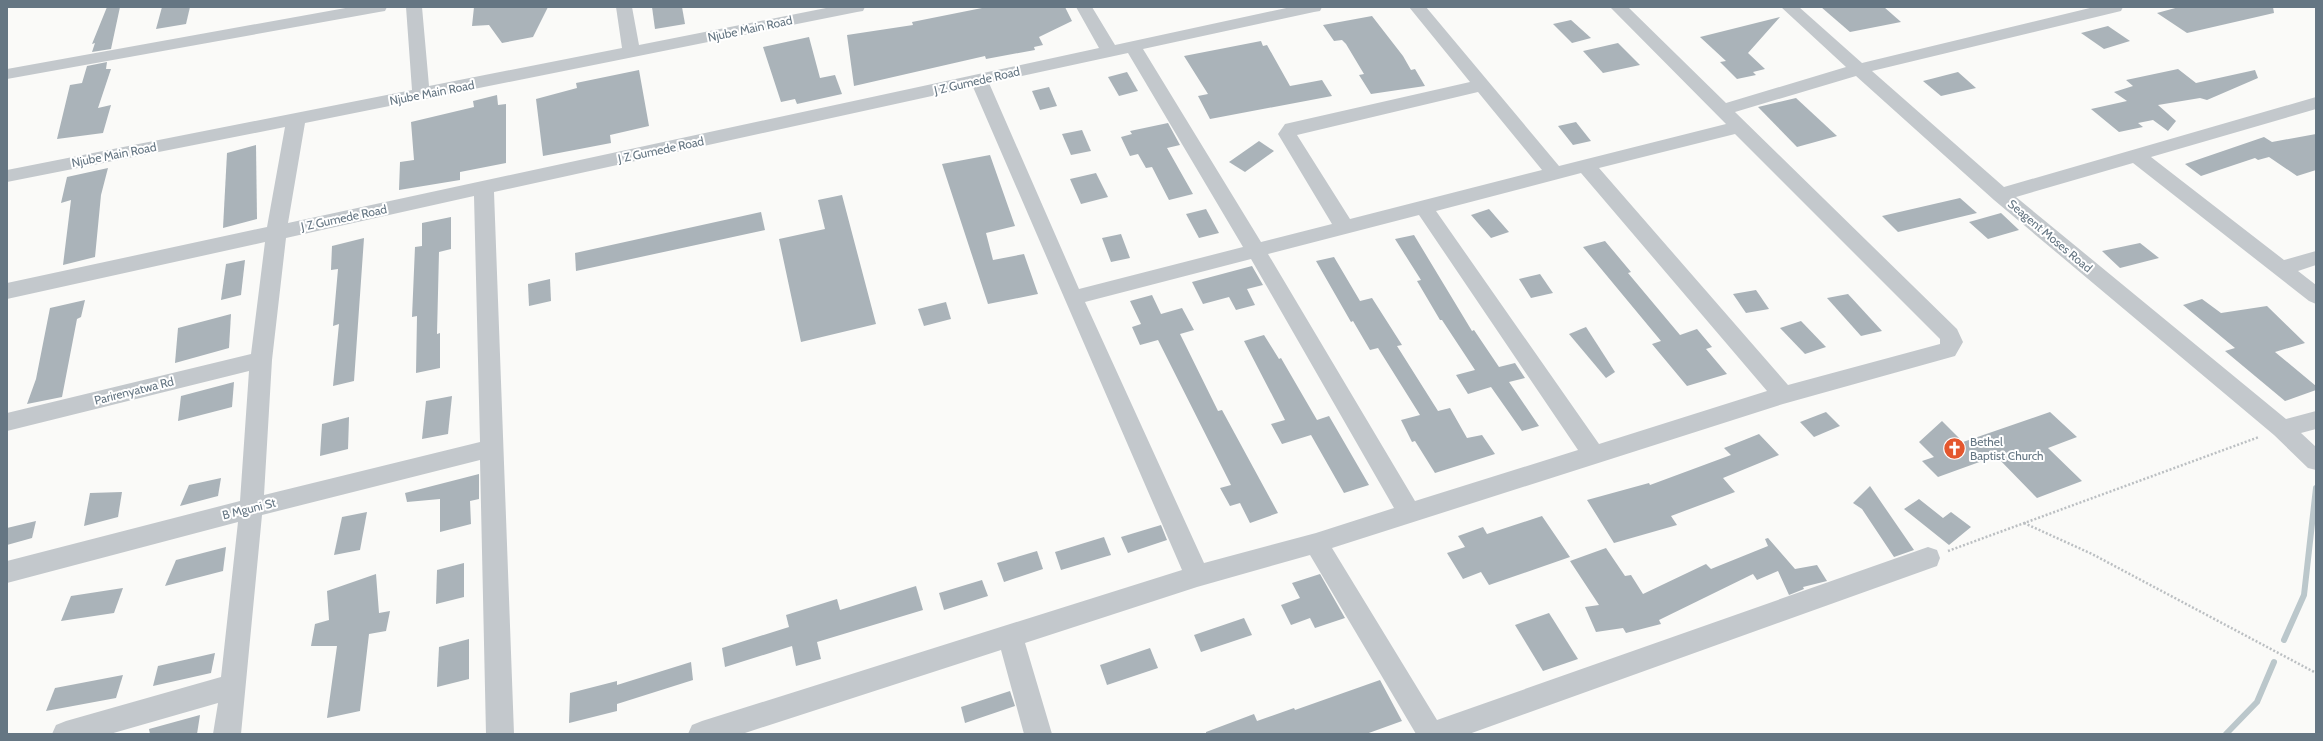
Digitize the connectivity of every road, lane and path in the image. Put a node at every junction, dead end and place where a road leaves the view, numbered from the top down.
1 (379, 7) edge
2 (414, 7) edge
3 (624, 7) edge
4 (857, 7) edge
5 (1084, 7) edge
6 (1314, 7) edge
7 (1417, 7) edge
8 (1618, 7) edge
9 (1789, 7) edge
10 (2115, 7) edge
11 (1132, 45) junction
12 (1109, 50) junction
13 (632, 53) junction
14 (1859, 69) junction
15 (7, 74) edge
16 (979, 81) junction
17 (1483, 85) junction
18 (421, 95) junction
19 (2316, 103) edge
20 (1722, 110) junction
21 (296, 119) junction
22 (1739, 127) junction
23 (2137, 156) junction
24 (1585, 166) junction
25 (1555, 173) junction
26 (7, 176) edge
27 (484, 188) junction
28 (2001, 195) junction
29 (1424, 208) junction
30 (1345, 228) junction
31 (276, 233) junction
32 (1256, 251) junction
33 (2316, 258) edge
34 (2281, 269) junction
35 (7, 291) edge
36 (2316, 296) edge
37 (1073, 298) junction
38 (261, 360) junction
39 (1783, 395) junction
40 (2316, 420) edge
41 (7, 422) edge
42 (2282, 428) junction
43 (492, 448) junction
44 (1594, 455) junction
45 (2316, 461) edge
46 (251, 508) junction
47 (1409, 512) junction
48 (2023, 523) junction
49 (1316, 543) junction
50 (1928, 558) joint
51 (7, 572) edge
52 (1197, 576) junction
53 (1010, 637) junction
54 (2316, 673) edge
55 (233, 686) junction
56 (66, 734) edge
57 (227, 734) edge
58 (500, 734) edge
59 (702, 734) edge
60 (1038, 734) edge
61 (1432, 734) edge

1 - 15 street
2 - 18 street
3 - 13 street
4 - 13 street, Njube Main Road
5 - 12 street
6 - 11 street, J Z Gumede Road
7 - 17 street
8 - 20 street
9 - 14 street, Seagent Moses Road
10 - 14 street
11 - 12 street, J Z Gumede Road
11 - 32 street
12 - 16 street, J Z Gumede Road
13 - 18 street, Njube Main Road
14 - 20 street
14 - 28 street, Seagent Moses Road
16 - 27 street, J Z Gumede Road
16 - 37 street
17 - 25 street
17 - 30 street
18 - 21 street, Njube Main Road
19 - 23 street
20 - 22 street
21 - 26 street, Njube Main Road
21 - 31 street
22 - 24 street
22 - 39 street
23 - 28 street
23 - 34 street
24 - 25 street
24 - 39 street
25 - 29 street
27 - 31 street, J Z Gumede Road
27 - 43 street
28 - 42 street, Seagent Moses Road
29 - 30 street
29 - 44 street
30 - 32 street
31 - 35 street, J Z Gumede Road
31 - 38 street
32 - 37 street
32 - 47 street
33 - 34 street
34 - 36 street
37 - 52 street
38 - 41 street, Parirenyatwa Rd
38 - 46 street
39 - 44 street
40 - 42 street
42 - 45 street, Seagent Moses Road
42 - 48 path
43 - 46 street, B Mguni St
43 - 58 street
44 - 47 street
46 - 51 street, B Mguni St
46 - 55 street
47 - 49 street
48 - 50 path
48 - 54 path
49 - 52 street
49 - 61 street
50 - 61 street
52 - 53 street
53 - 59 street
53 - 60 street
55 - 56 street
55 - 57 street

